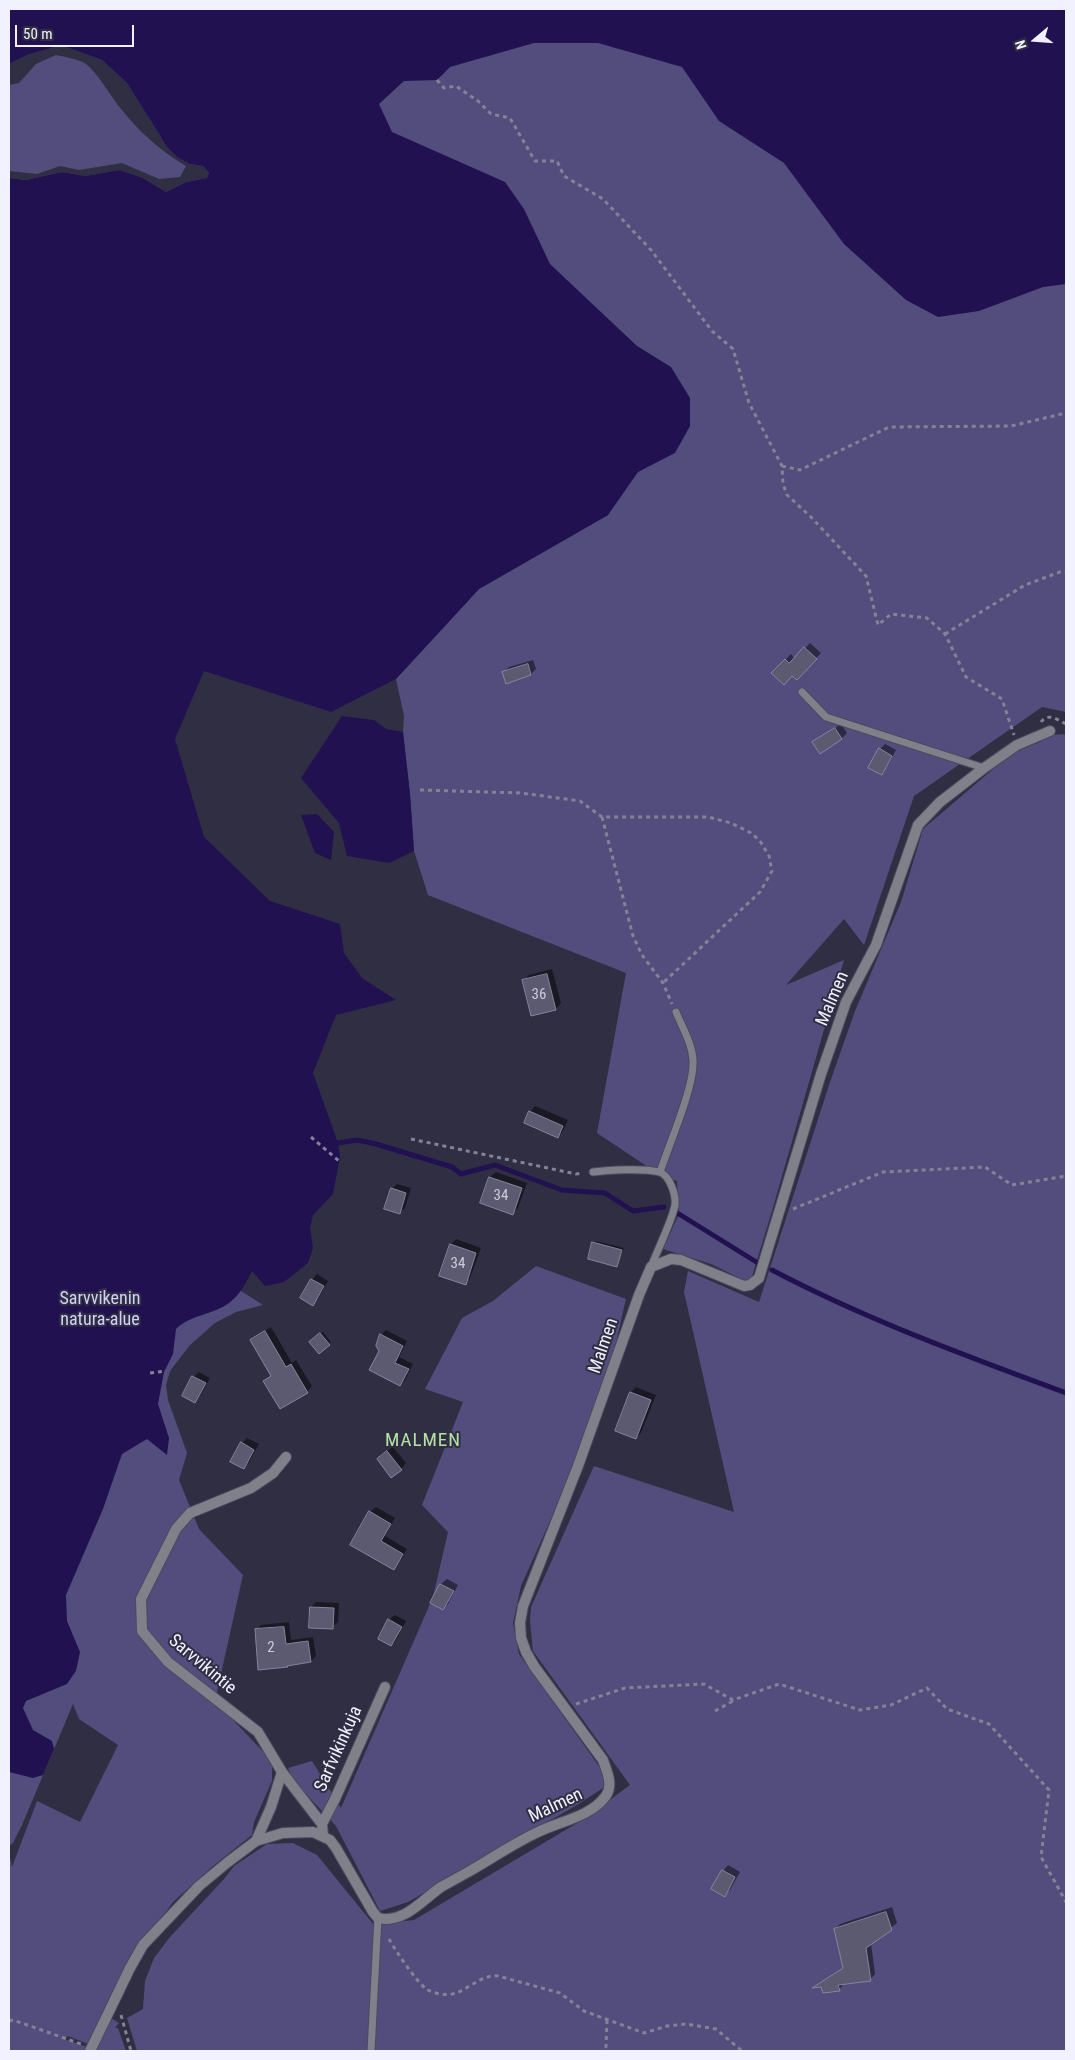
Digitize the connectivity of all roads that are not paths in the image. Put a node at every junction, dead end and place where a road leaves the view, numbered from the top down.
1 (802, 692) dead end
2 (1050, 731) dead end
3 (984, 768) junction
4 (676, 1012) road end
5 (593, 1172) road end
6 (660, 1172) junction
7 (651, 1267) junction
8 (286, 1457) dead end
9 (385, 1687) dead end
10 (282, 1772) junction
11 (322, 1824) junction
12 (323, 1835) junction
13 (256, 1841) junction
14 (378, 1918) junction
15 (91, 2049) edge
16 (370, 2051) edge

1 - 3 lane
2 - 3 street, Malmen
3 - 7 street, Malmen
4 - 6 lane
5 - 6 lane
6 - 7 lane
7 - 14 street, Malmen
8 - 10 street, Sarvvikintie
9 - 11 street, Sarfvikinkuja
10 - 11 street, Sarvvikintie
10 - 13 street
11 - 12 street
12 - 13 street
12 - 14 street
13 - 15 street
14 - 16 lane

